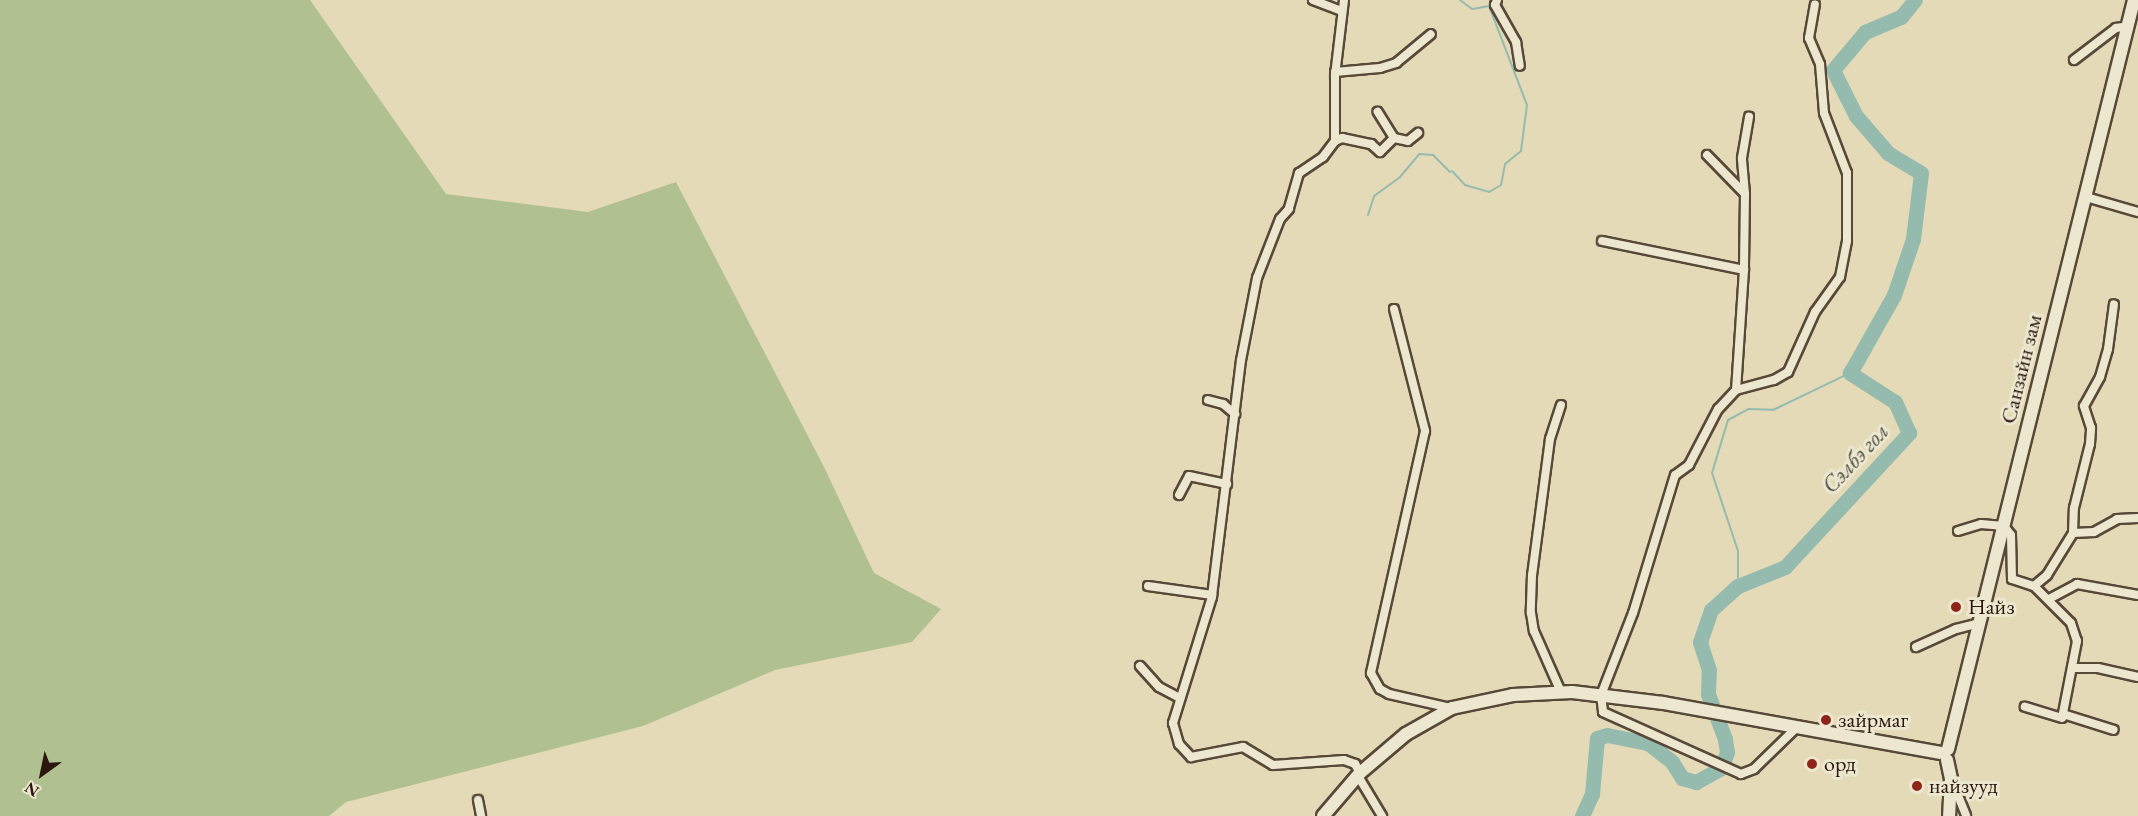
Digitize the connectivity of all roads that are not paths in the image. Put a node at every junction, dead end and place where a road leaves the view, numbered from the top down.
1 (1312, 0) edge
2 (1344, 0) edge
3 (1497, 0) edge
4 (2134, 0) edge
5 (1815, 5) dead end
6 (1342, 11) junction
7 (2128, 26) junction
8 (1431, 34) dead end
9 (2074, 60) dead end
10 (1520, 66) dead end
11 (1335, 72) junction
12 (1378, 112) dead end
13 (1749, 117) dead end
14 (1418, 133) dead end
15 (1394, 138) junction
16 (1335, 141) junction
17 (1707, 155) dead end
18 (1745, 194) junction
19 (2086, 197) junction
20 (2138, 212) edge
21 (1602, 241) dead end
22 (1744, 270) junction
23 (2114, 304) dead end
24 (1394, 309) dead end
25 (1736, 390) junction
26 (1208, 400) dead end
27 (1561, 405) dead end
28 (1235, 414) junction
29 (1227, 484) junction
30 (1179, 495) dead end
31 (2138, 518) edge
32 (2004, 526) junction
33 (1958, 531) dead end
34 (2073, 533) junction
35 (1148, 586) dead end
36 (2034, 586) junction
37 (1212, 595) junction
38 (2138, 595) edge
39 (2049, 598) junction
40 (1980, 623) junction
41 (1916, 647) dead end
42 (1140, 666) dead end
43 (2072, 668) junction
44 (2138, 677) edge
45 (1561, 692) junction
46 (1601, 695) junction
47 (1180, 698) junction
48 (2025, 707) dead end
49 (1452, 708) junction
50 (2063, 714) junction
51 (1796, 728) junction
52 (2114, 730) dead end
53 (1945, 754) junction
54 (1359, 774) junction
55 (1951, 779) junction
56 (478, 800) dead end
57 (481, 816) edge
58 (1323, 816) edge
59 (1382, 816) edge
60 (1949, 816) edge
61 (1966, 816) edge

1 - 6 street
2 - 6 street
3 - 10 street
4 - 7 main road, Санзайн зам
5 - 25 street
6 - 11 street
7 - 9 street
7 - 19 main road, Санзайн зам
8 - 11 street
11 - 16 street
12 - 15 street
13 - 18 street
14 - 15 street
15 - 16 street
16 - 28 street
17 - 18 street
18 - 22 street
19 - 20 street
19 - 32 main road, Санзайн зам
21 - 22 street
22 - 25 street
23 - 34 street
24 - 49 street
25 - 46 street
26 - 28 street
27 - 45 street
28 - 29 street
29 - 30 street
29 - 37 street
31 - 34 street
32 - 33 street
32 - 36 street
32 - 40 main road, Санзайн зам
34 - 36 street
35 - 37 street
36 - 39 street
37 - 47 street
38 - 39 street
39 - 43 street
40 - 41 street
40 - 53 main road, Санзайн зам
42 - 47 street
43 - 44 street
43 - 50 street
45 - 46 main road
45 - 49 main road
46 - 51 main road
46 - 51 street
47 - 54 street
48 - 50 street
49 - 54 main road
50 - 52 street
51 - 53 main road
53 - 55 main road
54 - 58 main road
54 - 59 street
55 - 60 main road
55 - 61 street
56 - 57 street

